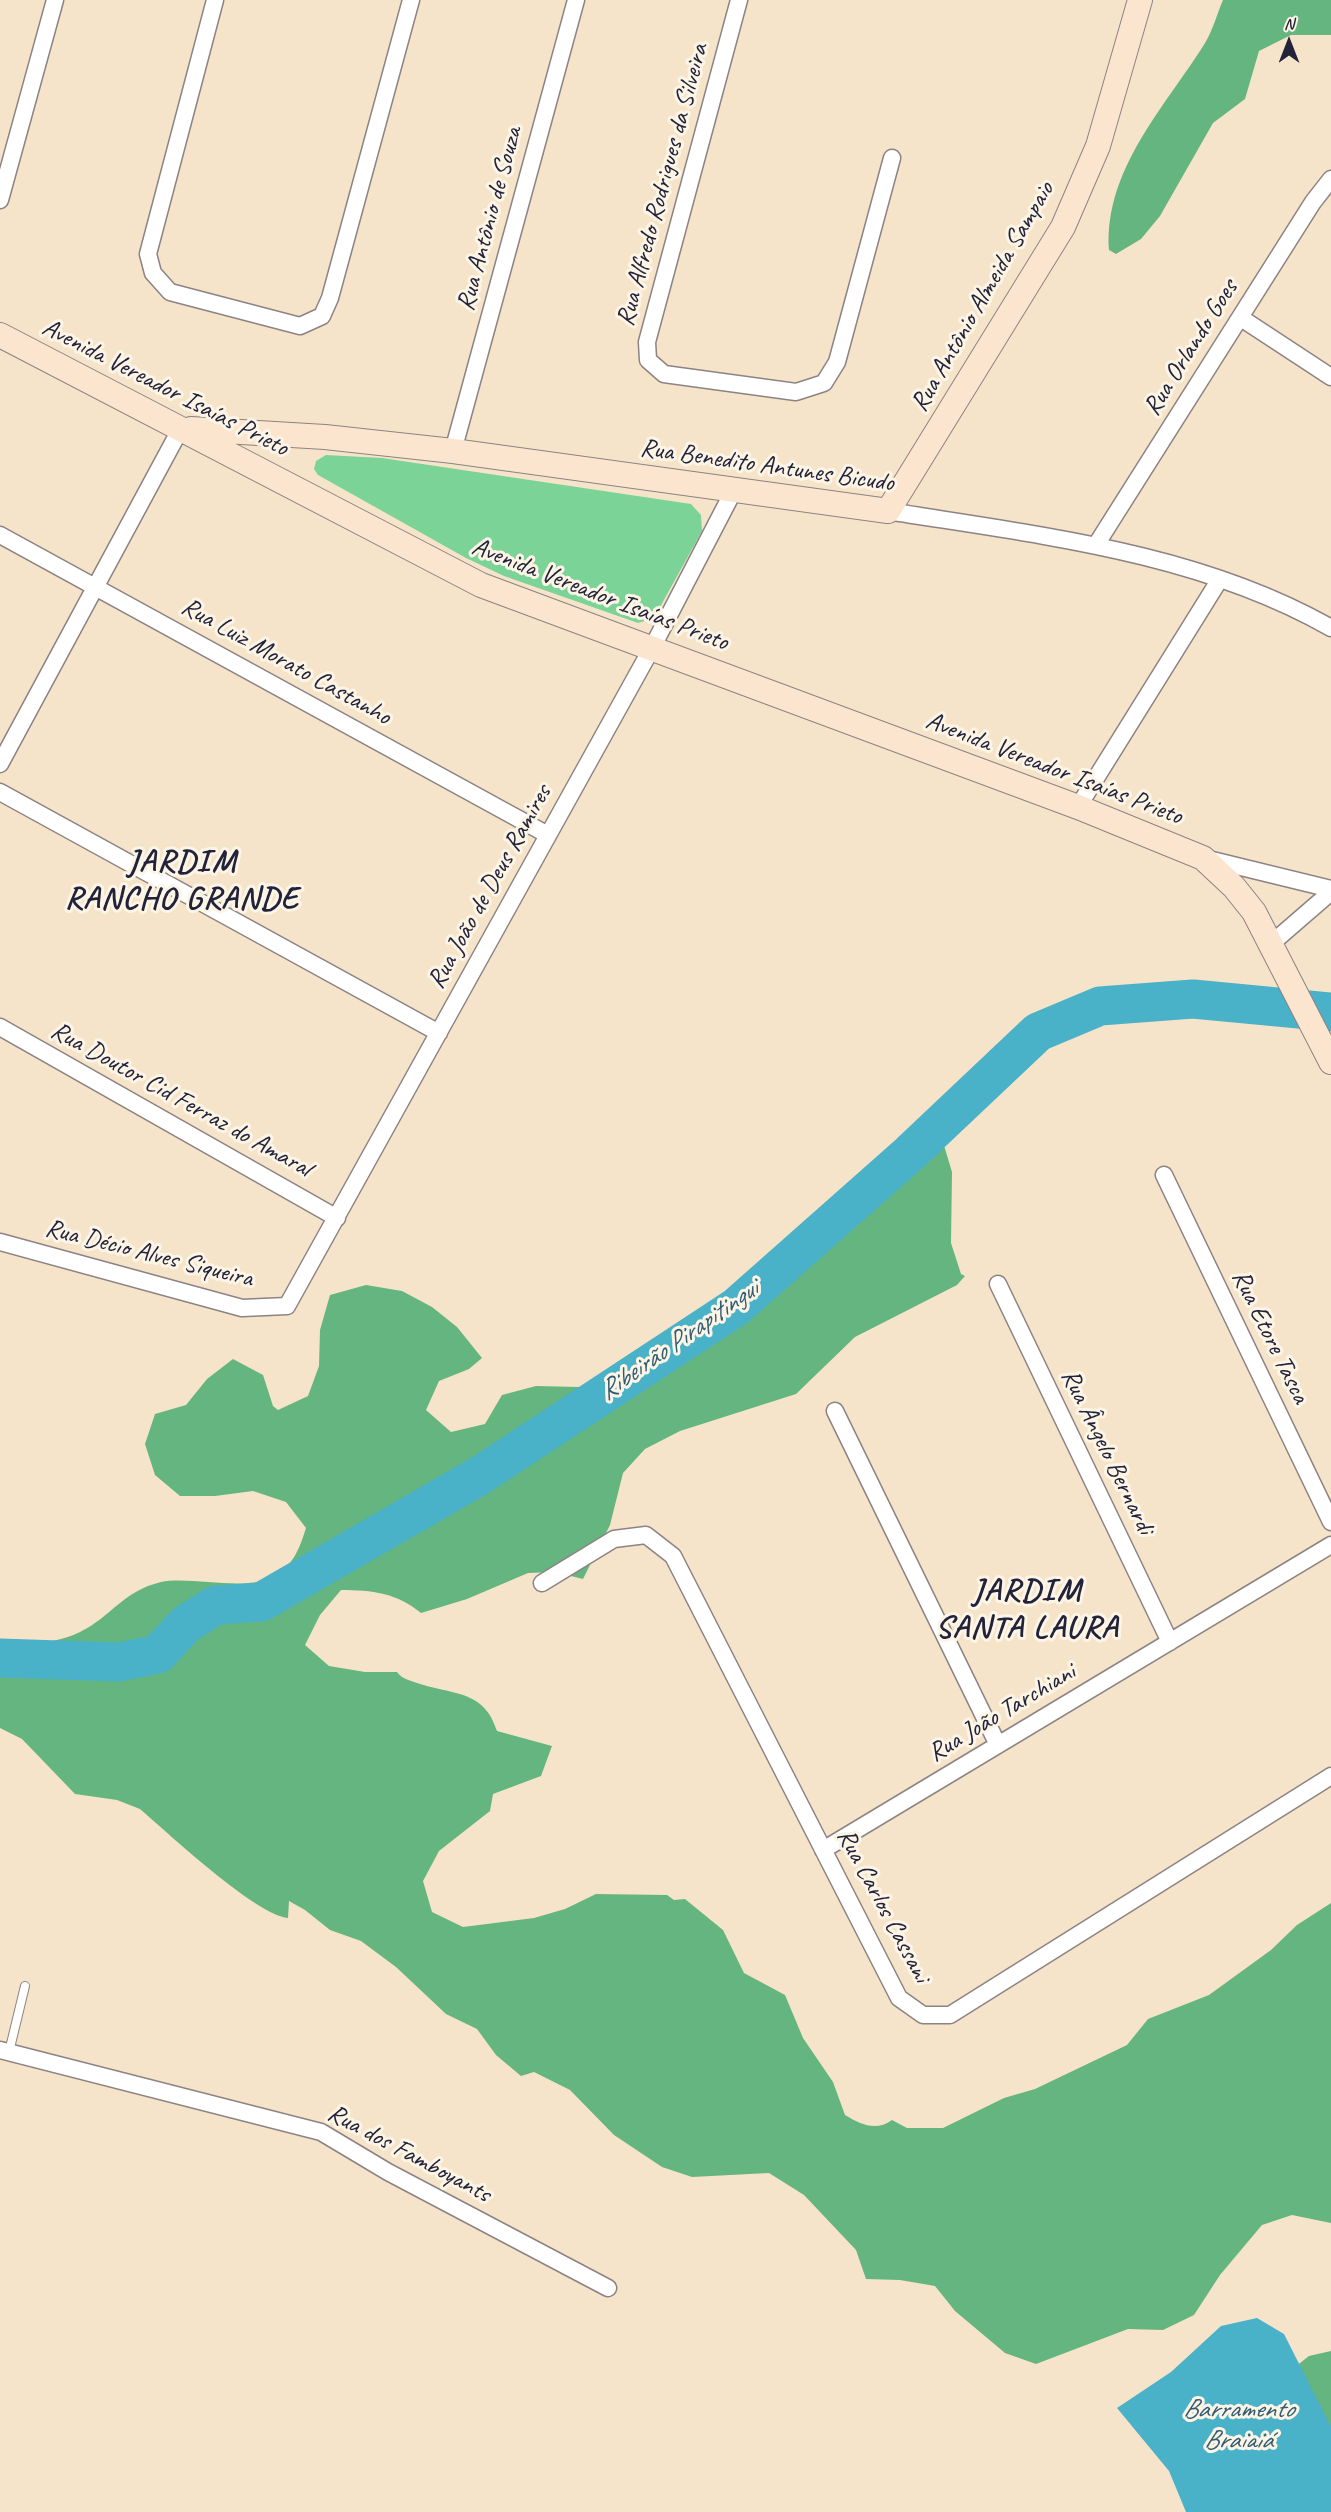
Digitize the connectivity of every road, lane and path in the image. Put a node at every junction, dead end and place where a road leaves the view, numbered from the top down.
1 (55, 0) edge
2 (215, 0) edge
3 (411, 0) edge
4 (576, 0) edge
5 (740, 0) edge
6 (1140, 0) edge
7 (892, 158) dead end
8 (1331, 179) edge
9 (0, 200) edge
10 (1240, 318) junction
11 (0, 334) edge
12 (1331, 376) edge
13 (181, 429) junction
14 (453, 451) junction
15 (735, 490) junction
16 (888, 511) junction
17 (0, 535) edge
18 (1096, 545) junction
19 (1220, 579) junction
20 (96, 587) junction
21 (1331, 628) edge
22 (652, 646) junction
23 (0, 764) edge
24 (0, 792) edge
25 (1078, 807) junction
26 (548, 835) junction
27 (1203, 858) junction
28 (1331, 890) edge
29 (1277, 952) junction
30 (0, 1027) edge
31 (439, 1033) junction
32 (1331, 1062) edge
33 (1164, 1175) dead end
34 (337, 1218) junction
35 (0, 1242) edge
36 (998, 1284) dead end
37 (287, 1306) joint
38 (835, 1411) dead end
39 (1331, 1522) edge
40 (1331, 1545) edge
41 (542, 1583) dead end
42 (1170, 1642) junction
43 (998, 1745) junction
44 (1331, 1776) edge
45 (823, 1851) junction
46 (25, 1986) dead end
47 (4, 2051) edge
48 (608, 2288) dead end

1 - 9 street
2 - 3 street
4 - 14 street, Rua Antônio de Souza
5 - 7 street, Rua Alfredo Rodrigues da Silveira
6 - 16 main road, Rua Antônio Almeida Sampaio
8 - 10 street, Rua Orlando Goes
10 - 12 street
10 - 18 street, Rua Orlando Goes
11 - 13 main road, Avenida Vereador Isaías Prieto
13 - 14 main road, Rua Benedito Antunes Bicudo
13 - 20 street
13 - 22 main road, Avenida Vereador Isaías Prieto
14 - 15 main road, Rua Benedito Antunes Bicudo
15 - 16 main road, Rua Benedito Antunes Bicudo
15 - 22 street, Rua João de Deus Ramires
16 - 18 street, Rua Benedito Antunes Bicudo
17 - 20 street, Rua Luiz Morato Castanho
18 - 19 street, Rua Benedito Antunes Bicudo
19 - 21 street, Rua Benedito Antunes Bicudo
19 - 25 street
20 - 23 street
20 - 26 street, Rua Luiz Morato Castanho
22 - 25 main road, Avenida Vereador Isaías Prieto
22 - 26 street, Rua João de Deus Ramires
24 - 31 street
25 - 27 main road, Avenida Vereador Isaías Prieto
26 - 31 street, Rua João de Deus Ramires
27 - 28 street, Avenida Vereador Isaías Prieto
27 - 29 main road, Avenida Vereador Isaías Prieto
28 - 29 street
29 - 32 main road, Avenida Vereador Isaías Prieto
30 - 34 street, Rua Doutor Cid Ferraz do Amaral
31 - 34 street, Rua João de Deus Ramires
33 - 39 street, Rua Etore Tasca
34 - 37 street, Rua João de Deus Ramires
35 - 37 street, Rua Décio Alves Siqueira
36 - 42 street, Rua Ângelo Bernardi
38 - 43 street
40 - 42 street, Rua João Tarchiani
41 - 45 street, Rua Carlos Cassani
42 - 43 street, Rua João Tarchiani
43 - 45 street, Rua João Tarchiani
44 - 45 street, Rua Carlos Cassani
46 - 47 lane
47 - 48 street, Rua dos Famboyants

